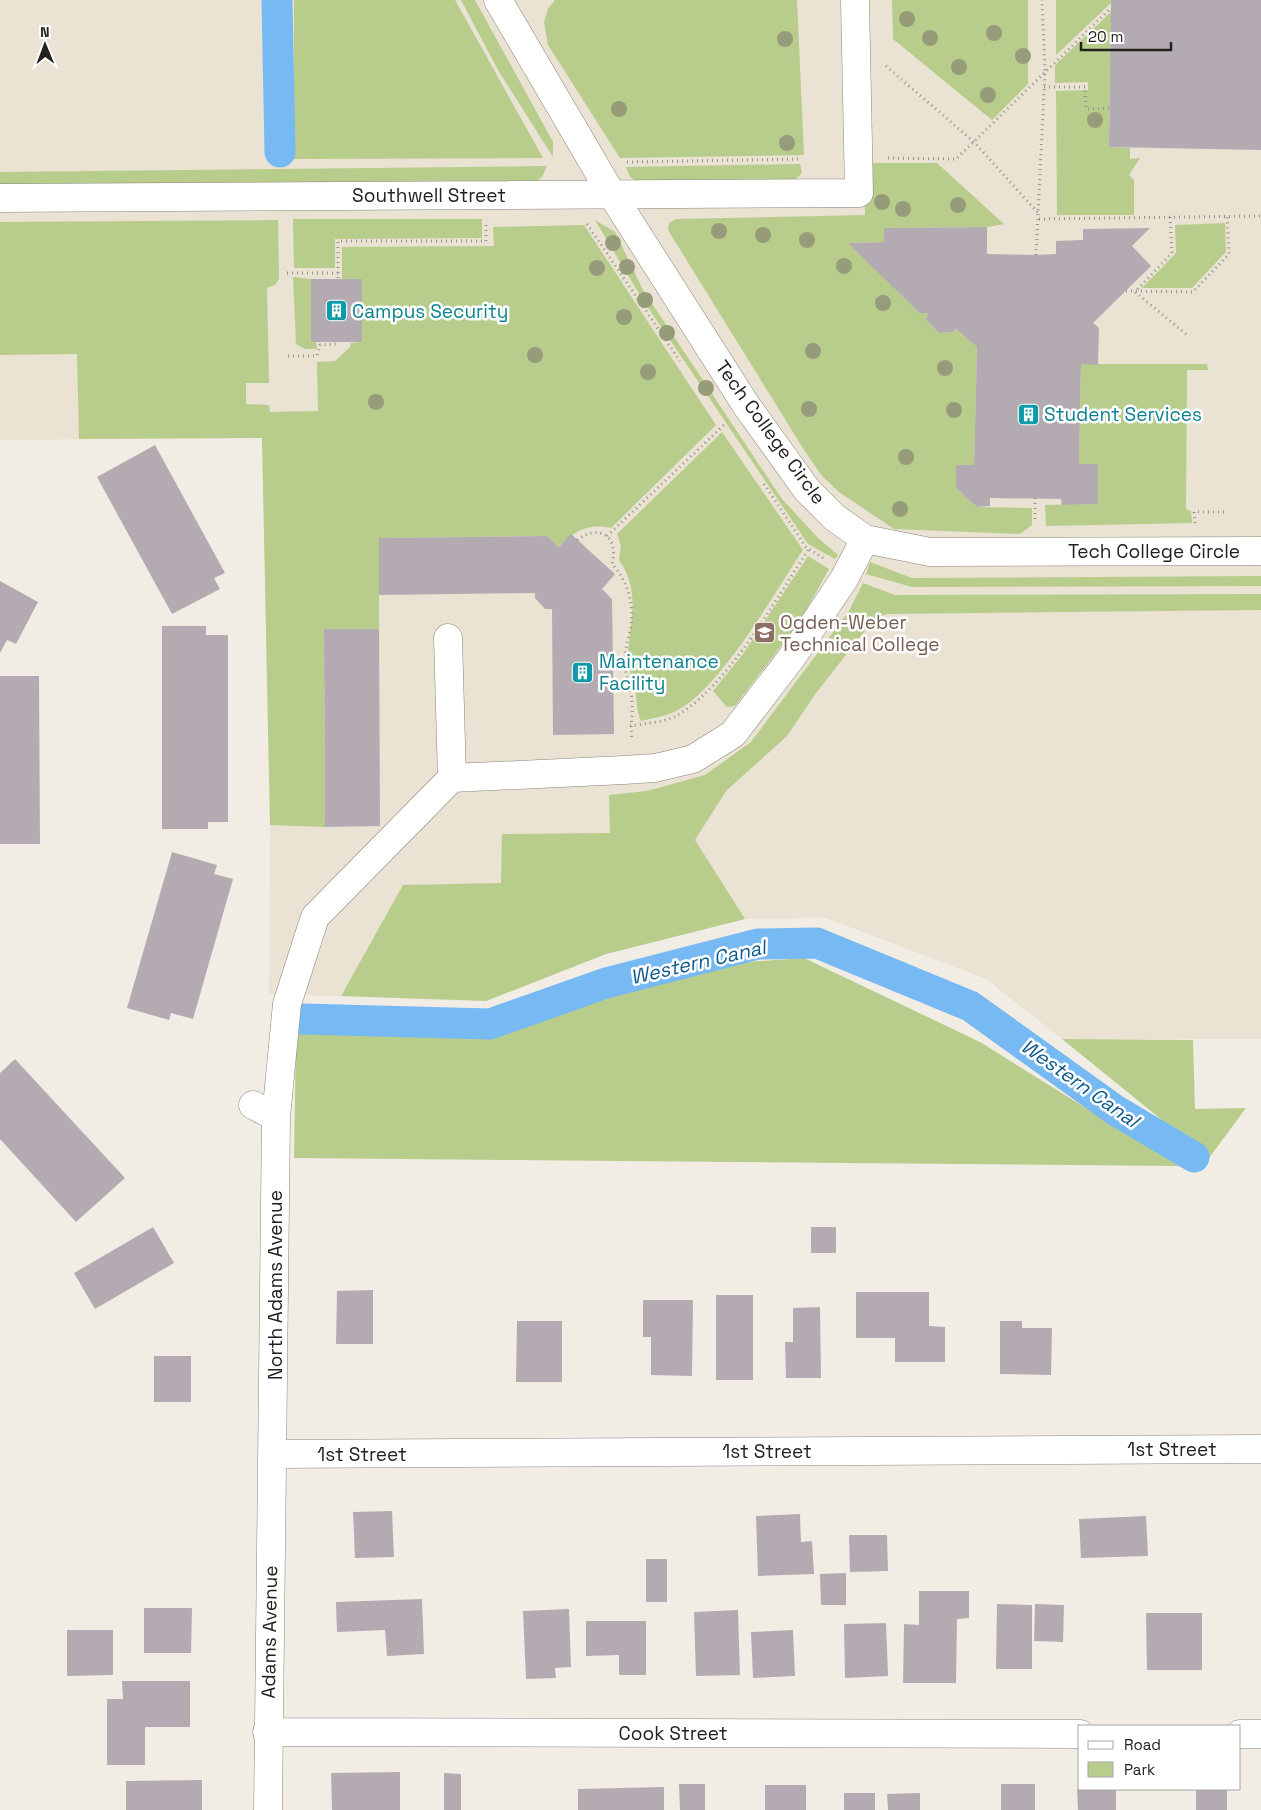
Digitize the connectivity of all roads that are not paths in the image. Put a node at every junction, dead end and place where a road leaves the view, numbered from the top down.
1 (498, 0) edge
2 (855, 0) edge
3 (611, 193) junction
4 (0, 198) edge
5 (865, 539) junction
6 (1261, 551) edge
7 (448, 638) dead end
8 (452, 778) junction
9 (1261, 1449) edge
10 (273, 1454) junction
11 (267, 1732) junction
12 (1078, 1734) edge
13 (1241, 1734) edge
14 (1261, 1734) edge
15 (268, 1810) edge

1 - 3 street, Tech College Circle
2 - 3 street, Southwell Street
3 - 4 street, Southwell Street
3 - 5 street, Tech College Circle
5 - 6 street, Tech College Circle
5 - 8 street
7 - 8 street
8 - 10 street, North Adams Avenue
9 - 10 street, 1st Street
10 - 11 street, Adams Avenue
11 - 12 street, Cook Street
11 - 15 street, Adams Avenue
13 - 14 street

